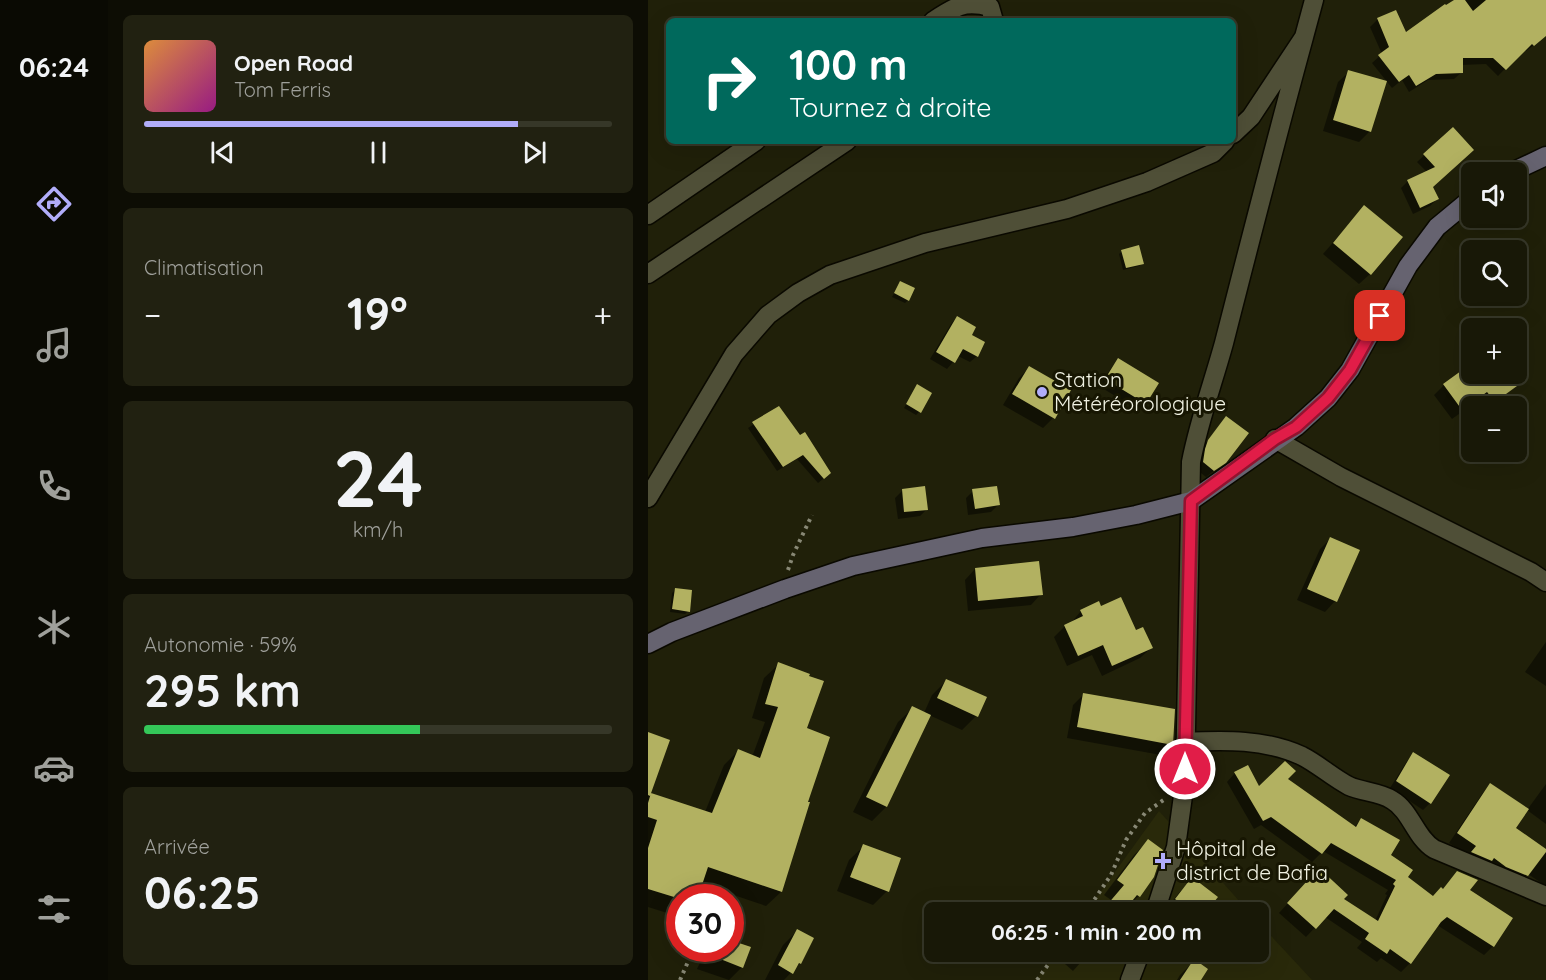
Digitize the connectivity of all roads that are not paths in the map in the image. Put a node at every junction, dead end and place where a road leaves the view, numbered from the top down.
1 (1314, 0) edge
2 (937, 18) edge
3 (993, 18) edge
4 (1304, 38) junction
5 (1236, 131) edge
6 (752, 144) edge
7 (843, 144) edge
8 (1223, 144) edge
9 (1546, 156) edge
10 (1527, 165) edge
11 (1461, 207) edge
12 (648, 215) edge
13 (648, 274) edge
14 (1275, 439) junction
15 (648, 498) edge
16 (1191, 501) junction
17 (1546, 582) edge
18 (648, 644) edge
19 (1185, 742) junction
20 (1546, 896) edge
21 (1158, 902) edge
22 (1137, 962) edge
23 (1130, 980) edge

1 - 4 street
2 - 3 street
4 - 5 street
4 - 16 street
6 - 12 street
7 - 13 street
8 - 15 street
9 - 10 street
11 - 14 street
14 - 16 street
14 - 17 street
16 - 18 street
16 - 19 street
19 - 20 street
19 - 21 street
22 - 23 street

